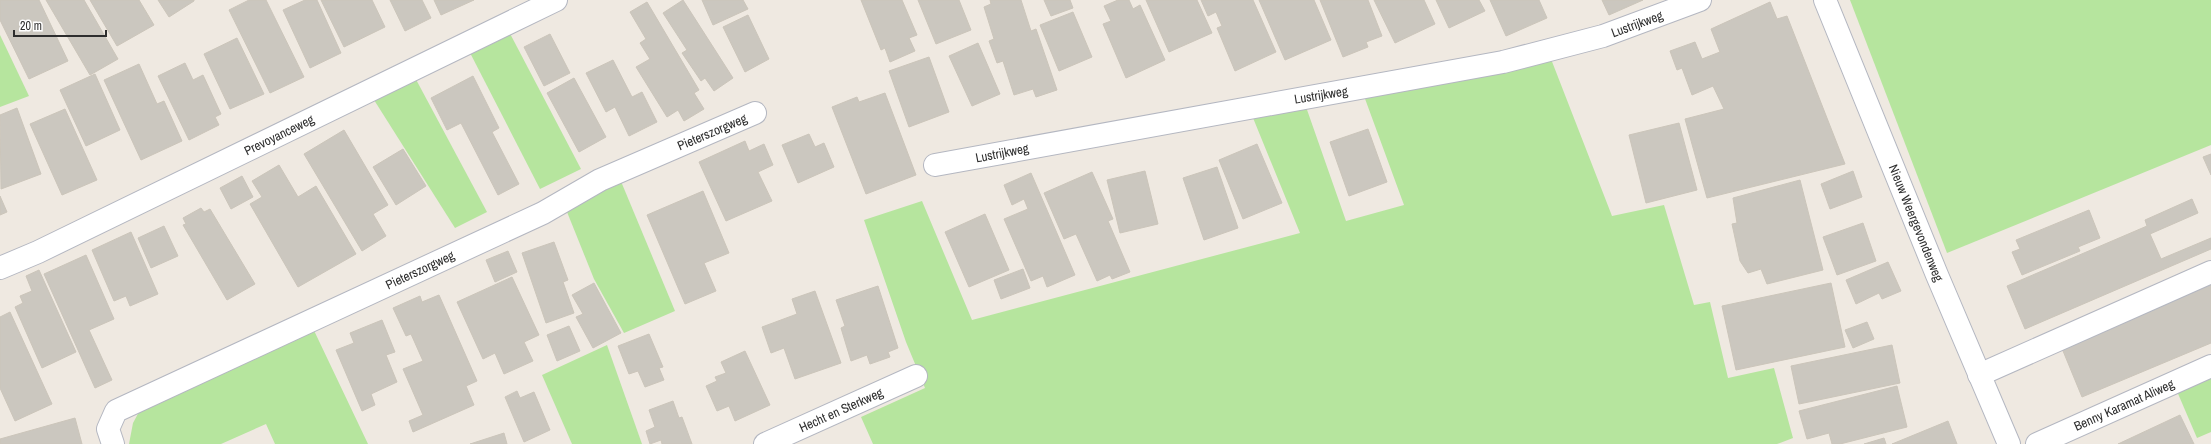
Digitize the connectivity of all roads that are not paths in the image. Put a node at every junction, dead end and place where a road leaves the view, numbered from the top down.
1 (556, 0) edge
2 (1700, 0) edge
3 (1825, 0) edge
4 (755, 113) dead end
5 (935, 165) dead end
6 (0, 268) edge
7 (2211, 272) edge
8 (2211, 366) edge
9 (1979, 375) junction
10 (916, 376) dead end
11 (113, 444) edge
12 (765, 444) edge
13 (2009, 444) edge
14 (2037, 444) edge

1 - 6 street, Prevoyanceweg
2 - 5 street, Lustrijkweg
3 - 9 street, Nieuw Weergevondenweg
4 - 11 street, Pieterszorgweg
7 - 9 street
8 - 14 street, Benny Karamat Aliweg
9 - 13 street, Nieuw Weergevondenweg
10 - 12 street, Hecht en Sterkweg

